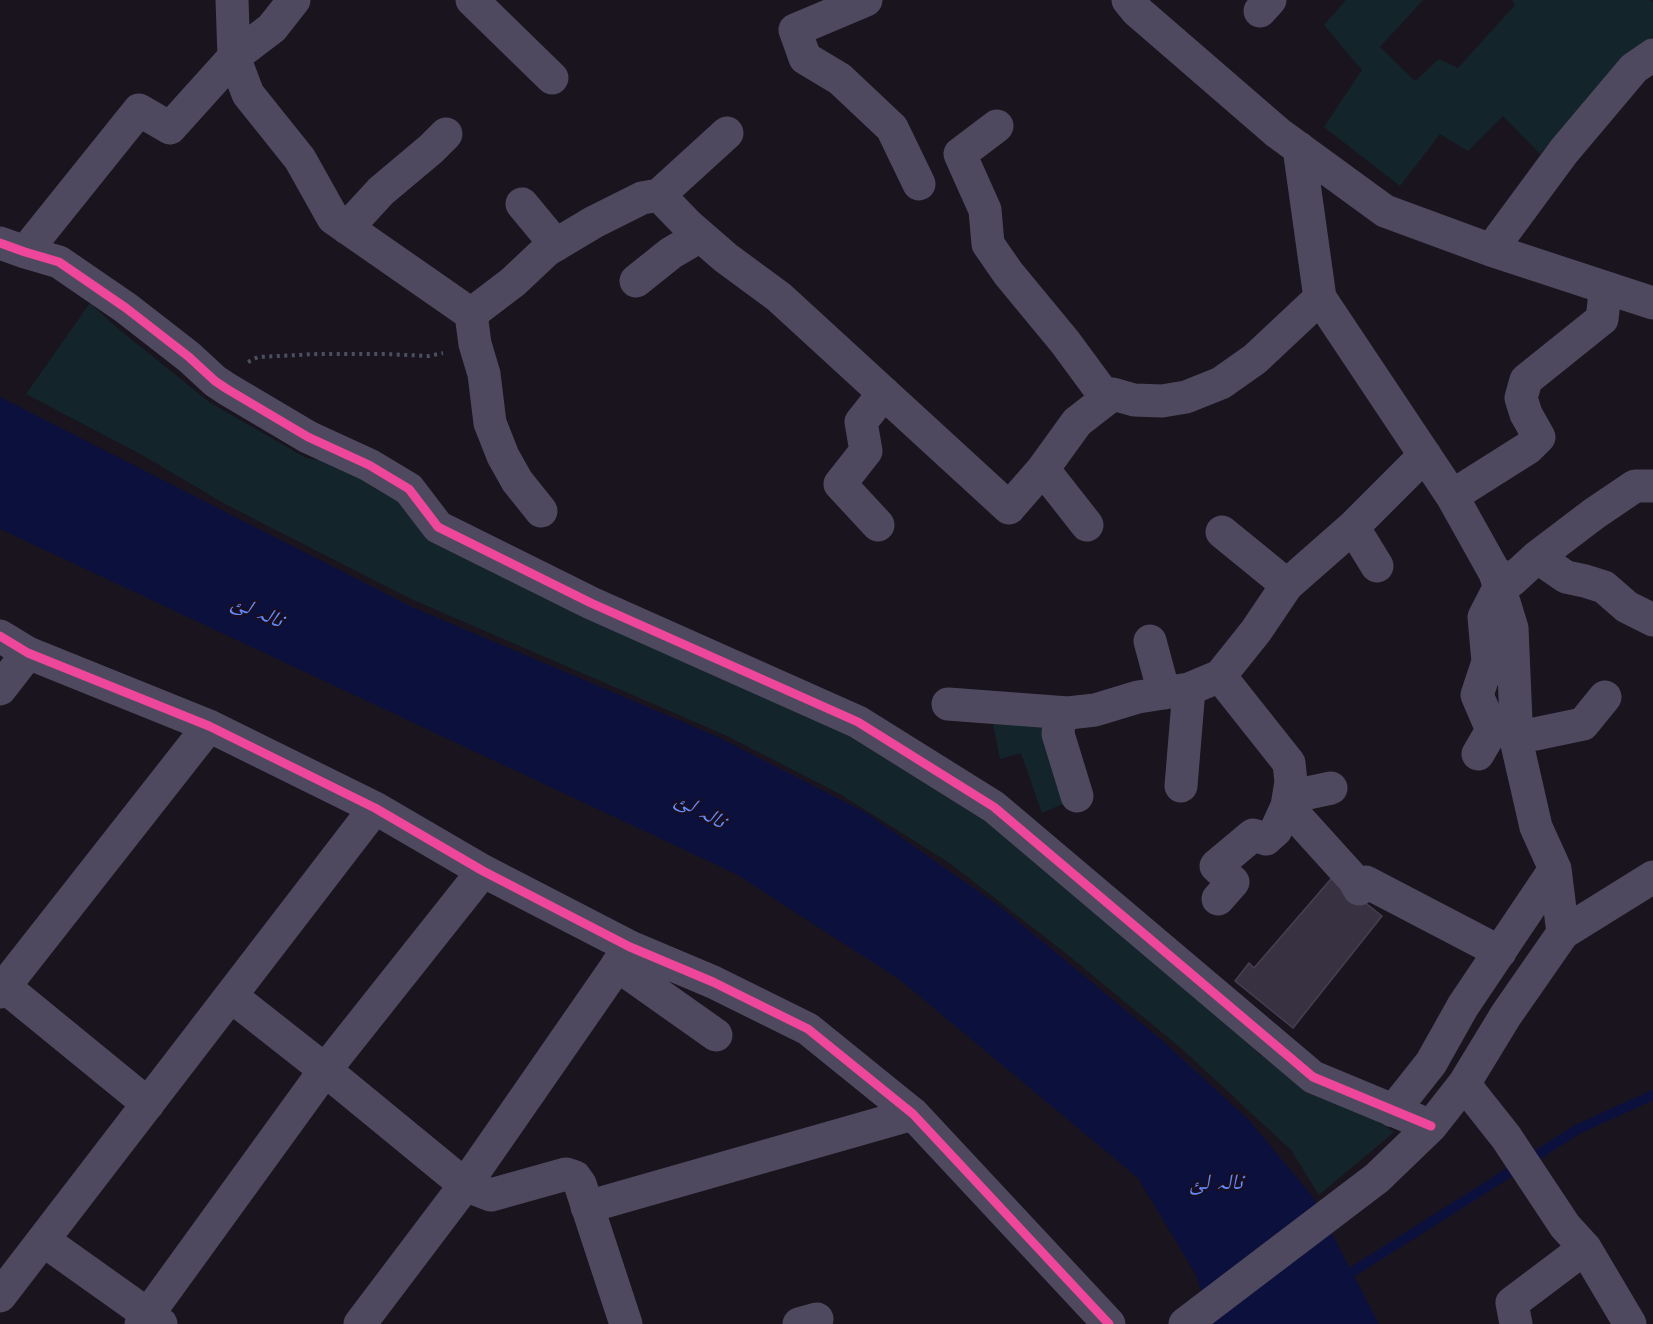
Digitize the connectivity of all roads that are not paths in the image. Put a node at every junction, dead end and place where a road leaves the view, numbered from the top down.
1 (232, 0) edge
2 (294, 0) edge
3 (472, 0) edge
4 (866, 0) edge
5 (1128, 0) edge
6 (1653, 55) edge
7 (234, 57) junction
8 (552, 78) dead end
9 (997, 126) dead end
10 (727, 133) dead end
11 (446, 134) dead end
12 (1299, 148) junction
13 (919, 184) dead end
14 (659, 195) junction
15 (522, 204) dead end
16 (348, 228) junction
17 (700, 236) junction
18 (556, 245) junction
19 (13, 248) edge
20 (1491, 250) junction
21 (636, 281) dead end
22 (1610, 289) junction
23 (1320, 298) junction
24 (1653, 303) edge
25 (473, 329) junction
26 (884, 393) junction
27 (1107, 399) junction
28 (1425, 455) junction
29 (1043, 469) junction
30 (1653, 486) edge
31 (1452, 496) junction
32 (541, 511) dead end
33 (879, 525) dead end
34 (1087, 525) dead end
35 (1353, 527) junction
36 (1222, 532) dead end
37 (1537, 557) junction
38 (1377, 566) dead end
39 (1497, 580) junction
40 (1287, 585) junction
41 (1653, 620) edge
42 (0, 636) edge
43 (1149, 641) dead end
44 (28, 653) junction
45 (1220, 676) junction
46 (0, 689) edge
47 (1177, 691) junction
48 (1605, 697) dead end
49 (948, 704) dead end
50 (1046, 705) junction
51 (209, 726) junction
52 (1516, 738) junction
53 (1478, 754) dead end
54 (1181, 786) dead end
55 (1331, 788) dead end
56 (1077, 796) dead end
57 (1288, 802) junction
58 (375, 808) junction
59 (1555, 869) junction
60 (483, 871) junction
61 (1653, 877) edge
62 (1218, 899) dead end
63 (1563, 933) junction
64 (1500, 952) junction
65 (623, 956) junction
66 (2, 987) edge
67 (231, 996) junction
68 (716, 1035) dead end
69 (325, 1070) junction
70 (1464, 1084) junction
71 (148, 1104) junction
72 (1393, 1111) junction
73 (913, 1114) junction
74 (1431, 1126) junction
75 (465, 1185) junction
76 (587, 1207) junction
77 (1575, 1237) junction
78 (43, 1240) junction
79 (0, 1296) edge
80 (150, 1321) edge
81 (360, 1324) edge
82 (626, 1324) edge
83 (1109, 1324) edge
84 (1185, 1324) edge
85 (1516, 1324) edge
86 (1630, 1324) edge

1 - 7 street
2 - 7 street
3 - 8 street
4 - 13 street
5 - 12 street
6 - 20 street
7 - 16 street
7 - 19 street
9 - 27 street
10 - 14 street
11 - 16 street
12 - 20 street
12 - 23 street
14 - 17 street
14 - 18 street
15 - 18 street
16 - 25 street
17 - 21 street
17 - 26 street
18 - 25 street
19 - 72 street
20 - 22 street
22 - 24 street
22 - 31 street
23 - 27 street
23 - 28 street
25 - 32 street
26 - 29 street
26 - 33 street
27 - 29 street
28 - 31 street
28 - 35 street
29 - 34 street
30 - 37 street
31 - 39 street
35 - 38 street
35 - 40 street
36 - 40 street
37 - 39 street
37 - 41 street
39 - 52 street
39 - 53 street
40 - 45 street
42 - 44 street
43 - 47 street
44 - 46 street
44 - 51 street
45 - 47 street
45 - 57 street
47 - 50 street
47 - 54 street
48 - 52 street
49 - 50 street
50 - 56 street
51 - 58 street
51 - 66 street
52 - 59 street
55 - 57 street
57 - 62 street
57 - 64 street
58 - 60 street
58 - 67 street
59 - 63 street
59 - 64 street
60 - 65 street
60 - 69 street
61 - 63 street
63 - 70 street
64 - 72 street
65 - 68 street
65 - 73 street
65 - 75 street
66 - 71 street
67 - 69 street
67 - 71 street
69 - 75 street
69 - 80 street
70 - 74 street
70 - 77 street
71 - 78 street
72 - 74 street
73 - 76 street
73 - 83 street
74 - 84 street
75 - 76 street
75 - 81 street
76 - 82 street
77 - 85 street
77 - 86 street
78 - 79 street
78 - 80 street

